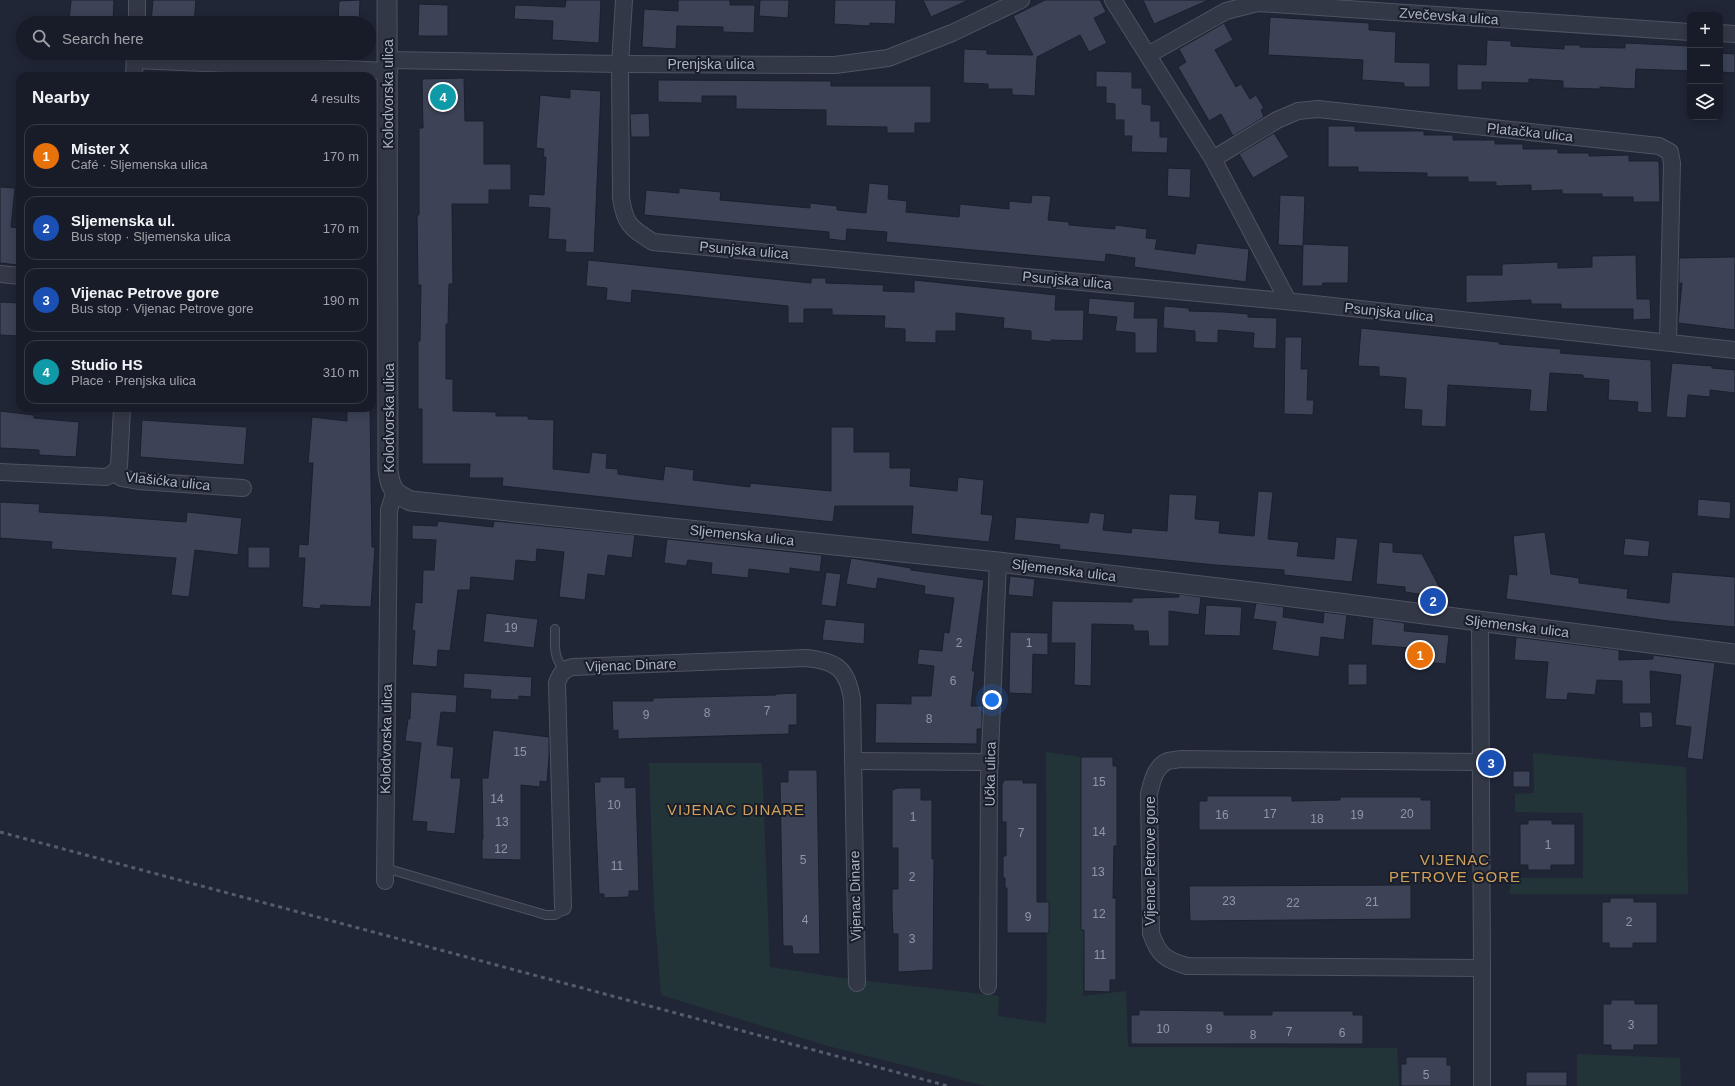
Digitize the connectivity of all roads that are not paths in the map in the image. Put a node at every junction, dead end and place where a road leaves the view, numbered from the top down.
1 (137, 0) edge
2 (388, 0) edge
3 (624, 0) edge
4 (1021, 0) edge
5 (1113, 0) edge
6 (137, 16) edge
7 (1687, 32) edge
8 (1723, 34) edge
9 (1735, 34) edge
10 (1148, 55) junction
11 (135, 63) edge
12 (620, 64) junction
13 (388, 66) junction
14 (1213, 159) junction
15 (0, 274) edge
16 (16, 276) edge
17 (1288, 301) junction
18 (1668, 342) junction
19 (1735, 350) edge
20 (122, 412) edge
21 (0, 472) edge
22 (114, 473) junction
23 (243, 488) dead end
24 (394, 491) junction
25 (998, 562) junction
26 (1480, 621) junction
27 (555, 629) dead end
28 (1735, 654) edge
29 (564, 670) junction
30 (853, 761) junction
31 (990, 762) junction
32 (1481, 762) junction
33 (385, 874) joint
34 (563, 906) joint
35 (1482, 968) junction
36 (857, 983) dead end
37 (988, 986) dead end
38 (1482, 1086) edge

1 - 6 street
2 - 13 street, Kolodvorska ulica
3 - 12 street, Psunjska ulica
4 - 12 street, Prenjska ulica
5 - 10 street
7 - 10 street, Zvečevska ulica
8 - 9 street
10 - 14 street
11 - 13 street, Prenjska ulica
12 - 13 street, Prenjska ulica
12 - 17 street, Psunjska ulica
13 - 24 street, Kolodvorska ulica
14 - 17 street
14 - 18 street, Platačka ulica
15 - 16 street
17 - 18 street, Psunjska ulica
18 - 19 street, Psunjska ulica
20 - 22 street
21 - 22 street, Vlašićka ulica
22 - 23 street, Vlašićka ulica
24 - 25 street, Sljemenska ulica
24 - 33 street, Kolodvorska ulica
25 - 26 street, Sljemenska ulica
25 - 31 street, Učka ulica
26 - 28 street, Sljemenska ulica
26 - 32 street
27 - 29 lane
29 - 30 street, Vijenac Dinare
29 - 34 street
30 - 31 street
30 - 36 street, Vijenac Dinare
31 - 37 street, Učka ulica
32 - 35 street
32 - 35 street, Vijenac Petrove gore
33 - 34 lane
35 - 38 street

